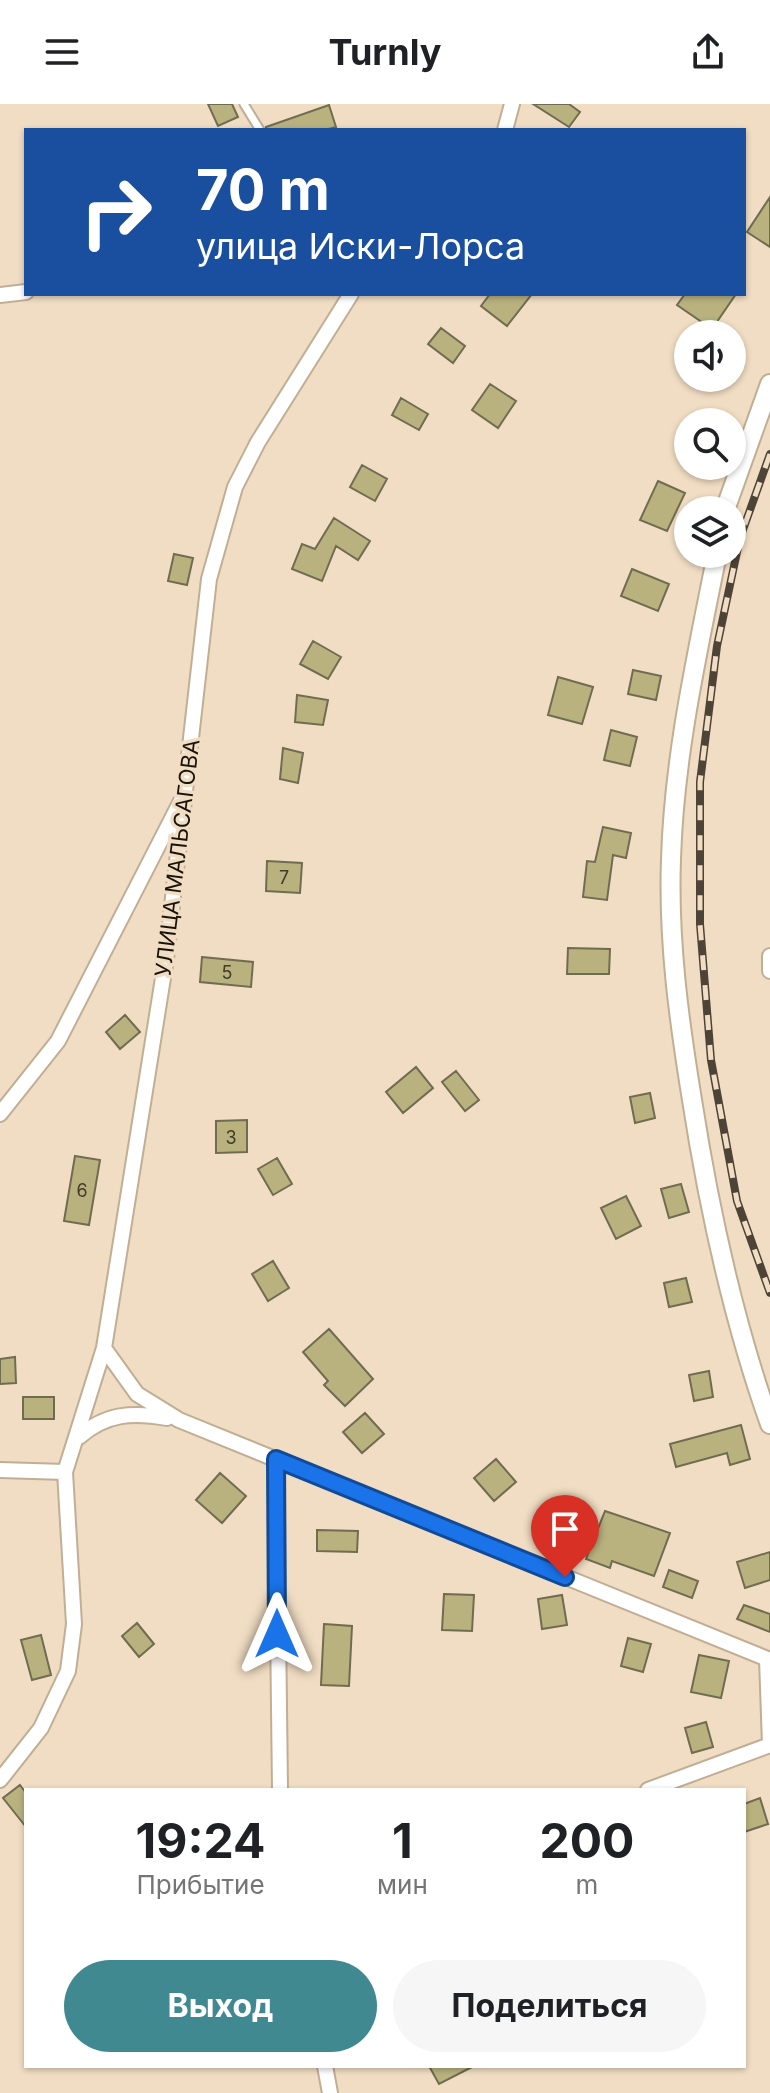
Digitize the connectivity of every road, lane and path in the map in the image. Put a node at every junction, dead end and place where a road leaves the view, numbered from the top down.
1 (244, 104) edge
2 (512, 104) edge
3 (259, 128) edge
4 (506, 128) edge
5 (24, 292) edge
6 (0, 294) edge
7 (350, 296) edge
8 (770, 384) edge
9 (730, 496) edge
10 (714, 568) edge
11 (187, 790) junction
12 (770, 956) edge
13 (770, 971) edge
14 (0, 1114) edge
15 (104, 1348) junction
16 (179, 1420) junction
17 (770, 1424) edge
18 (79, 1437) junction
19 (276, 1459) junction
20 (0, 1470) edge
21 (65, 1472) junction
22 (769, 1660) edge
23 (0, 1780) edge
24 (280, 1788) edge
25 (653, 1788) edge
26 (325, 2068) edge
27 (330, 2093) edge

1 - 3 lane
2 - 4 street
5 - 6 street
7 - 11 street, УЛИЦА МАЛЬСАГОВА
8 - 9 street
10 - 17 street
11 - 14 street
11 - 15 street, УЛИЦА МАЛЬСАГОВА
12 - 13 street
15 - 16 street
15 - 18 street, УЛИЦА МАЛЬСАГОВА
16 - 18 street
16 - 19 street
18 - 21 street, УЛИЦА МАЛЬСАГОВА
19 - 22 street
19 - 24 street
20 - 21 street
21 - 23 street
22 - 25 street
26 - 27 street

